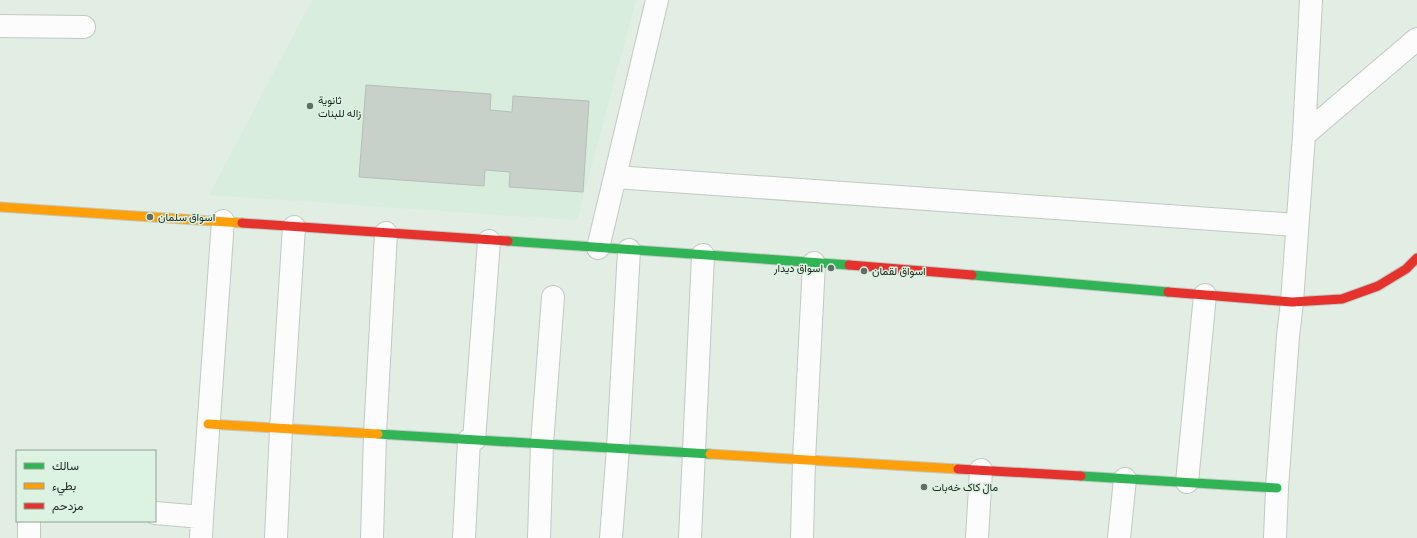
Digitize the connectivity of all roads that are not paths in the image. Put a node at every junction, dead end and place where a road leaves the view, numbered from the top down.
1 (657, 0) edge
2 (1311, 0) edge
3 (0, 26) edge
4 (84, 27) dead end
5 (1417, 39) edge
6 (1304, 135) junction
7 (615, 177) junction
8 (0, 207) edge
9 (223, 221) junction
10 (1297, 225) junction
11 (294, 227) junction
12 (386, 233) junction
13 (489, 241) junction
14 (598, 248) junction
15 (629, 250) junction
16 (703, 255) junction
17 (1417, 258) edge
18 (814, 262) junction
19 (1205, 295) junction
20 (553, 297) dead end
21 (1292, 302) junction
22 (208, 424) junction
23 (281, 429) junction
24 (375, 434) junction
25 (471, 440) junction
26 (542, 444) junction
27 (618, 448) junction
28 (693, 453) junction
29 (804, 460) junction
30 (981, 470) junction
31 (1125, 479) junction
32 (1187, 482) junction
33 (1277, 488) junction
34 (156, 513) edge
35 (202, 516) junction
36 (30, 522) edge
37 (29, 538) edge
38 (200, 538) edge
39 (276, 538) edge
40 (372, 538) edge
41 (464, 538) edge
42 (539, 538) edge
43 (611, 538) edge
44 (690, 538) edge
45 (802, 538) edge
46 (977, 538) edge
47 (1119, 538) edge
48 (1275, 538) edge

1 - 7 street
2 - 6 street
3 - 4 street
5 - 6 street
6 - 10 street
7 - 10 street
7 - 14 street
8 - 9 street
9 - 11 street
9 - 22 street
10 - 21 street
11 - 12 street
11 - 23 street
12 - 13 street
12 - 24 street
13 - 14 street
13 - 25 street
14 - 15 street
15 - 16 street
15 - 27 street
16 - 18 street
16 - 28 street
17 - 21 street
18 - 19 street
18 - 29 street
19 - 21 street
19 - 32 street
20 - 26 street
21 - 33 street
22 - 23 street
22 - 35 street
23 - 24 street
23 - 39 street
24 - 25 street
24 - 40 street
25 - 26 street
25 - 41 street
26 - 27 street
26 - 42 street
27 - 28 street
27 - 43 street
28 - 29 street
28 - 44 street
29 - 30 street
29 - 45 street
30 - 31 street
30 - 46 street
31 - 32 street
31 - 47 street
32 - 33 street
33 - 48 street
34 - 35 street
35 - 38 street
36 - 37 street

